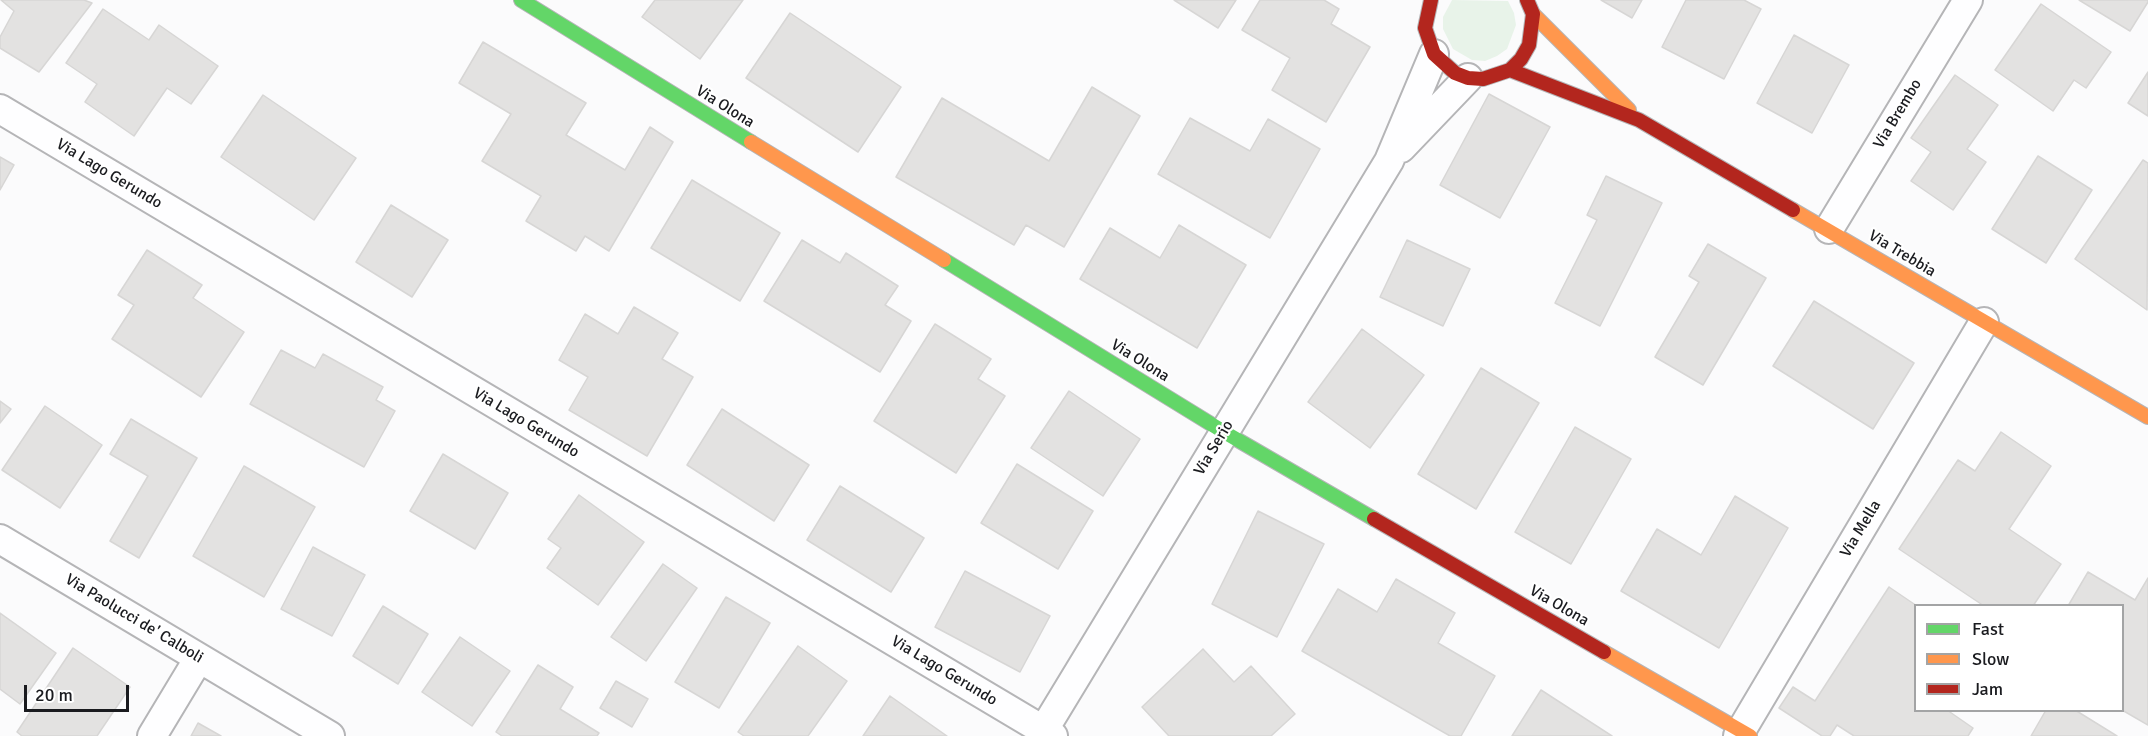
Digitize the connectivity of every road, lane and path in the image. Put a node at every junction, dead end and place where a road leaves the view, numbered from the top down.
1 (520, 0) edge
2 (1431, 0) edge
3 (1527, 0) edge
4 (1968, 0) edge
5 (1533, 14) junction
6 (1434, 54) junction
7 (1509, 70) junction
8 (1468, 78) junction
9 (0, 109) edge
10 (1639, 120) junction
11 (1389, 160) junction
12 (1829, 229) junction
13 (1984, 322) junction
14 (2148, 417) edge
15 (1224, 432) junction
16 (0, 539) edge
17 (199, 658) junction
18 (1045, 734) edge
19 (1743, 734) edge
20 (152, 736) edge
21 (330, 736) edge

1 - 15 street, Via Olona
2 - 6 street
3 - 5 street
4 - 12 street, Via Brembo
5 - 7 street
5 - 10 street, Via Trebbia
6 - 8 street
6 - 11 street, Via Serio
7 - 8 street
7 - 10 street, Via Trebbia
8 - 11 street, Via Serio
9 - 18 street, Via Lago Gerundo
10 - 12 street, Via Trebbia
11 - 15 street, Via Serio
12 - 13 street, Via Trebbia
13 - 14 street, Via Trebbia
13 - 19 street, Via Mella
15 - 18 street, Via Serio
15 - 19 street, Via Olona
16 - 17 street, Via Paolucci de' Calboli
17 - 20 street
17 - 21 street, Via Paolucci de' Calboli

